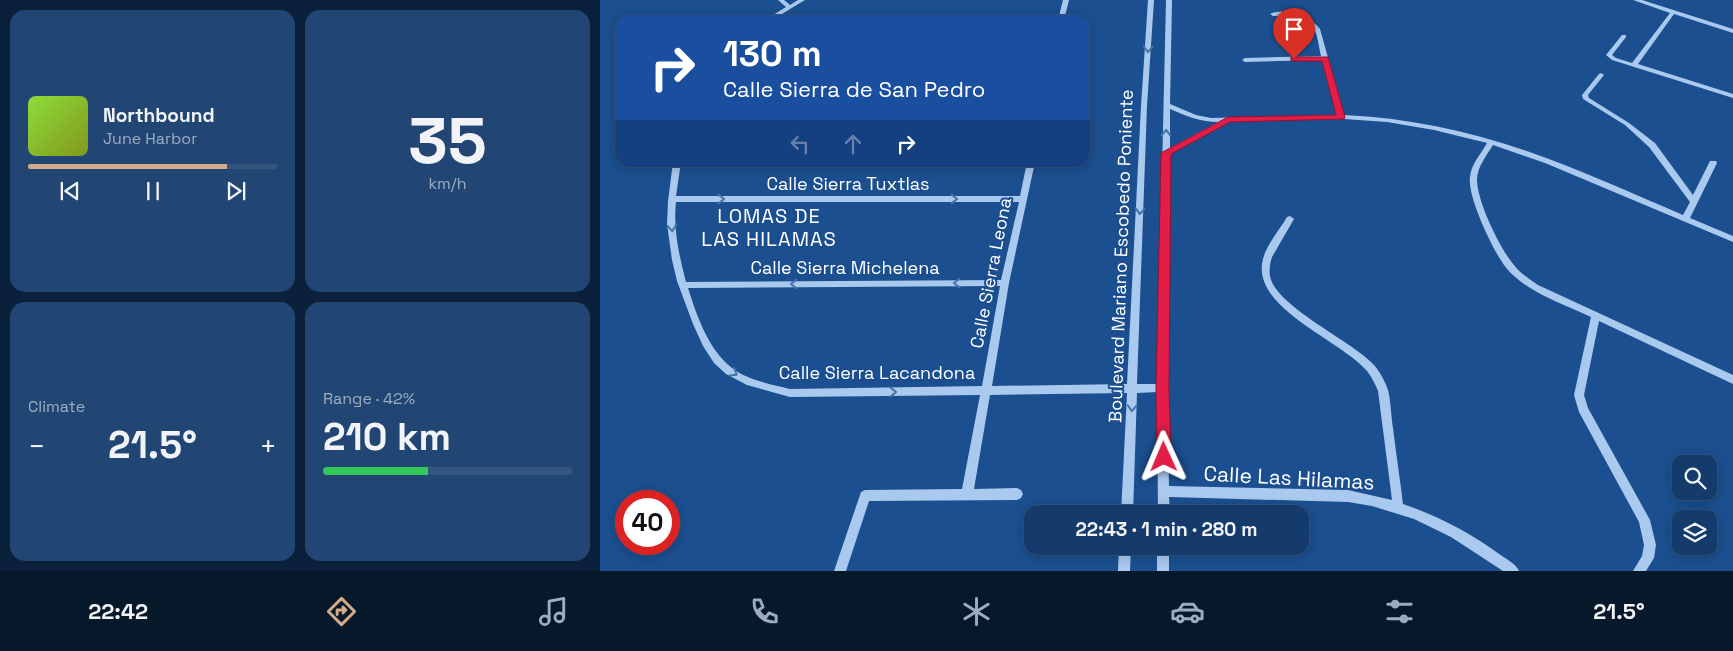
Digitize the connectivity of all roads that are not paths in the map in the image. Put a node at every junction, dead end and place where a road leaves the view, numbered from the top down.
1 (781, 0) edge
2 (802, 0) edge
3 (1066, 0) edge
4 (1151, 0) edge
5 (1169, 0) edge
6 (1636, 0) edge
7 (1666, 0) edge
8 (790, 7) junction
9 (1659, 7) junction
10 (1673, 12) junction
11 (1273, 14) dead end
12 (776, 15) edge
13 (1062, 15) edge
14 (1733, 31) edge
15 (1624, 36) dead end
16 (1326, 58) junction
17 (1245, 60) dead end
18 (1634, 65) junction
19 (1601, 75) dead end
20 (1733, 96) edge
21 (1167, 105) junction
22 (1341, 117) junction
23 (1228, 119) junction
24 (1491, 142) junction
25 (1166, 153) junction
26 (1714, 164) dead end
27 (676, 167) edge
28 (1030, 167) edge
29 (672, 199) junction
30 (1023, 199) junction
31 (1693, 201) junction
32 (1290, 219) dead end
33 (1685, 219) junction
34 (1733, 239) edge
35 (1005, 283) junction
36 (684, 285) junction
37 (1596, 316) junction
38 (1733, 380) edge
39 (1133, 388) junction
40 (1162, 388) junction
41 (984, 390) junction
42 (1164, 491) junction
43 (1017, 494) dead end
44 (967, 495) junction
45 (865, 496) joint
46 (1127, 505) edge
47 (1164, 505) edge
48 (1398, 506) junction
49 (1125, 555) edge
50 (1164, 555) edge
51 (840, 571) edge
52 (1124, 571) edge
53 (1163, 571) edge
54 (1513, 571) edge
55 (1639, 571) edge

1 - 8 street
2 - 8 street
3 - 13 street
4 -> 39 street, Boulevard Mariano Escobedo Poniente
5 - 21 street
6 - 9 street
7 - 9 street
8 - 12 street
9 - 10 street
10 - 14 street
10 - 18 street
11 - 16 street
15 - 18 street
16 - 17 street
16 - 22 street
18 - 20 street
19 - 31 street
21 - 23 street
25 -> 21 street
22 - 23 street
22 - 24 street
23 - 25 street
24 - 33 street
24 - 37 street
25 - 40 street
26 - 31 street
27 - 29 street, Calle Sierra Lacandona
28 - 30 street, Calle Sierra Leona
29 -> 30 street, Calle Sierra Tuxtlas
29 -> 36 street, Calle Sierra Lacandona
30 - 35 street, Calle Sierra Leona
31 - 33 street
32 - 48 street
33 - 34 street
35 -> 36 street, Calle Sierra Michelena
35 - 41 street, Calle Sierra Leona
36 -> 41 street, Calle Sierra Lacandona
37 - 38 street
37 - 55 street
39 - 40 street, Calle Sierra Lacandona
39 - 41 street, Calle Sierra Lacandona
39 -> 46 street, Boulevard Mariano Escobedo Poniente
40 - 42 street
41 - 44 street, Calle Sierra Leona
42 - 47 street
42 - 48 street, Calle Las Hilamas
43 - 44 street
44 - 45 street
45 - 51 street
48 - 54 street, Calle Las Hilamas
49 - 52 street
50 - 53 street

